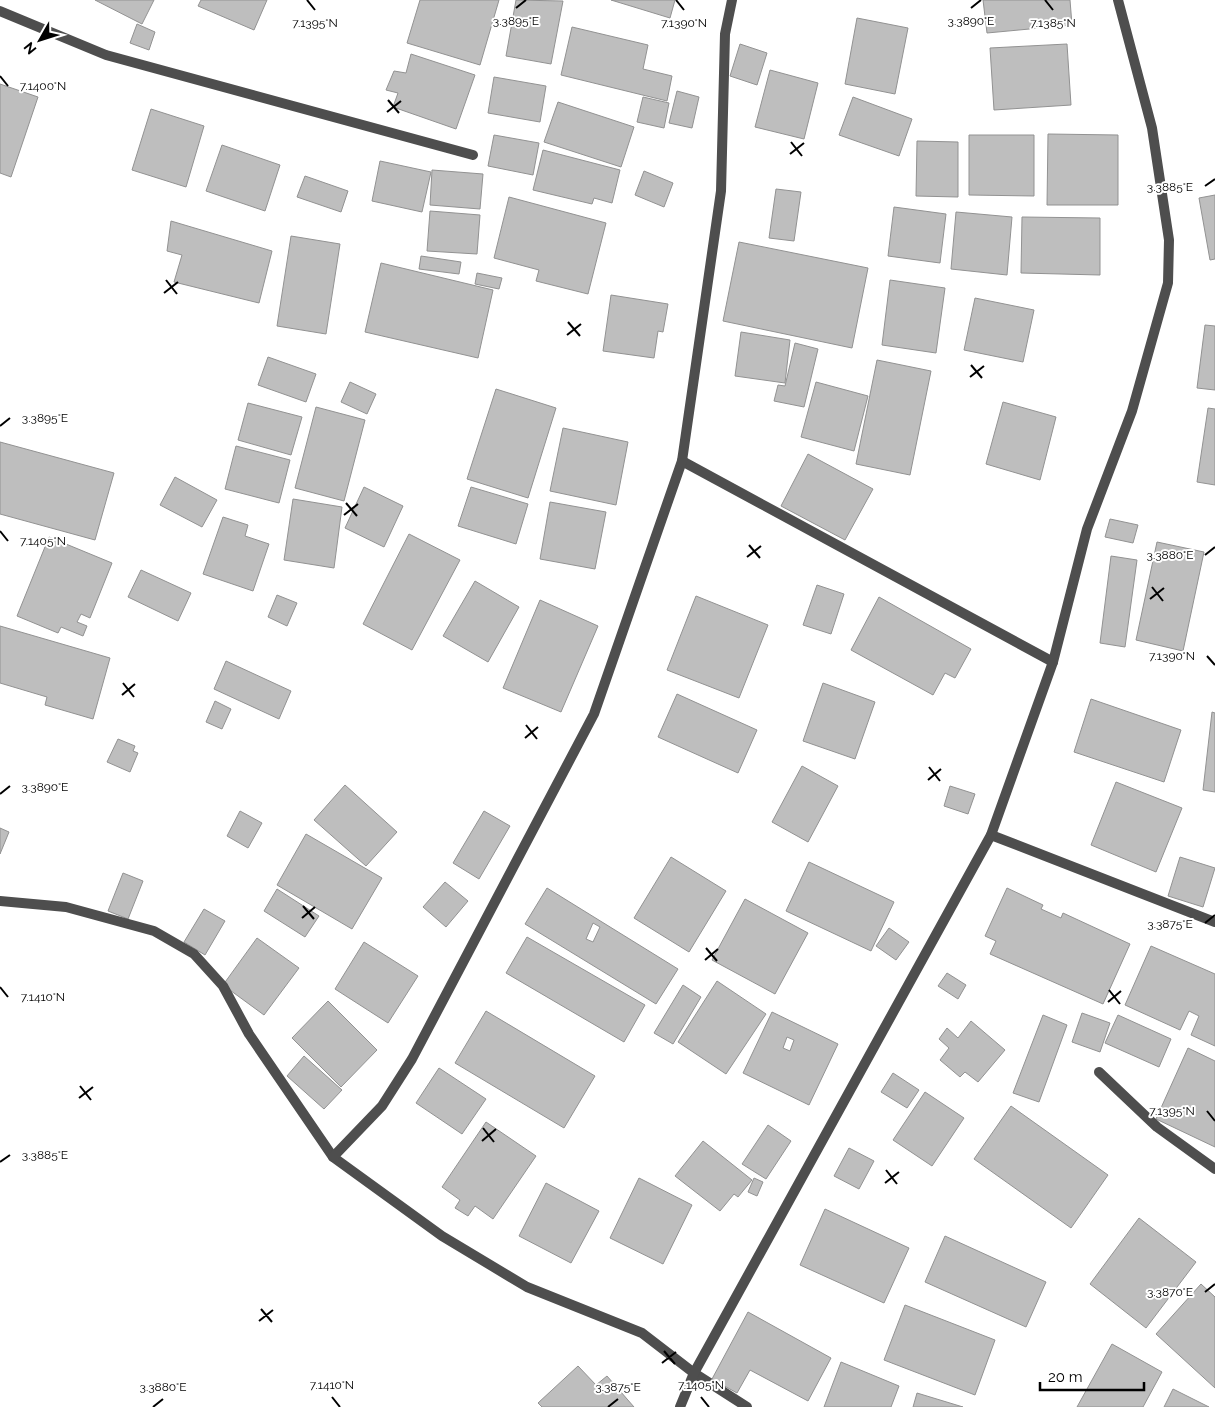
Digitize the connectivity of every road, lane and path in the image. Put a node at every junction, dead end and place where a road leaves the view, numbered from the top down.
1 (732, 0) edge
2 (1118, 0) edge
3 (0, 11) edge
4 (473, 155) dead end
5 (682, 461) junction
6 (1053, 662) junction
7 (991, 835) junction
8 (0, 902) edge
9 (1215, 922) edge
10 (1099, 1072) dead end
11 (332, 1157) junction
12 (1215, 1169) edge
13 (694, 1373) junction
14 (680, 1407) edge
15 (747, 1407) edge

1 - 5 street
2 - 6 street
3 - 4 street
5 - 6 street
5 - 11 street
6 - 7 street
7 - 9 street
7 - 13 street
8 - 11 street
10 - 12 street
11 - 13 street
13 - 14 street
13 - 15 street

